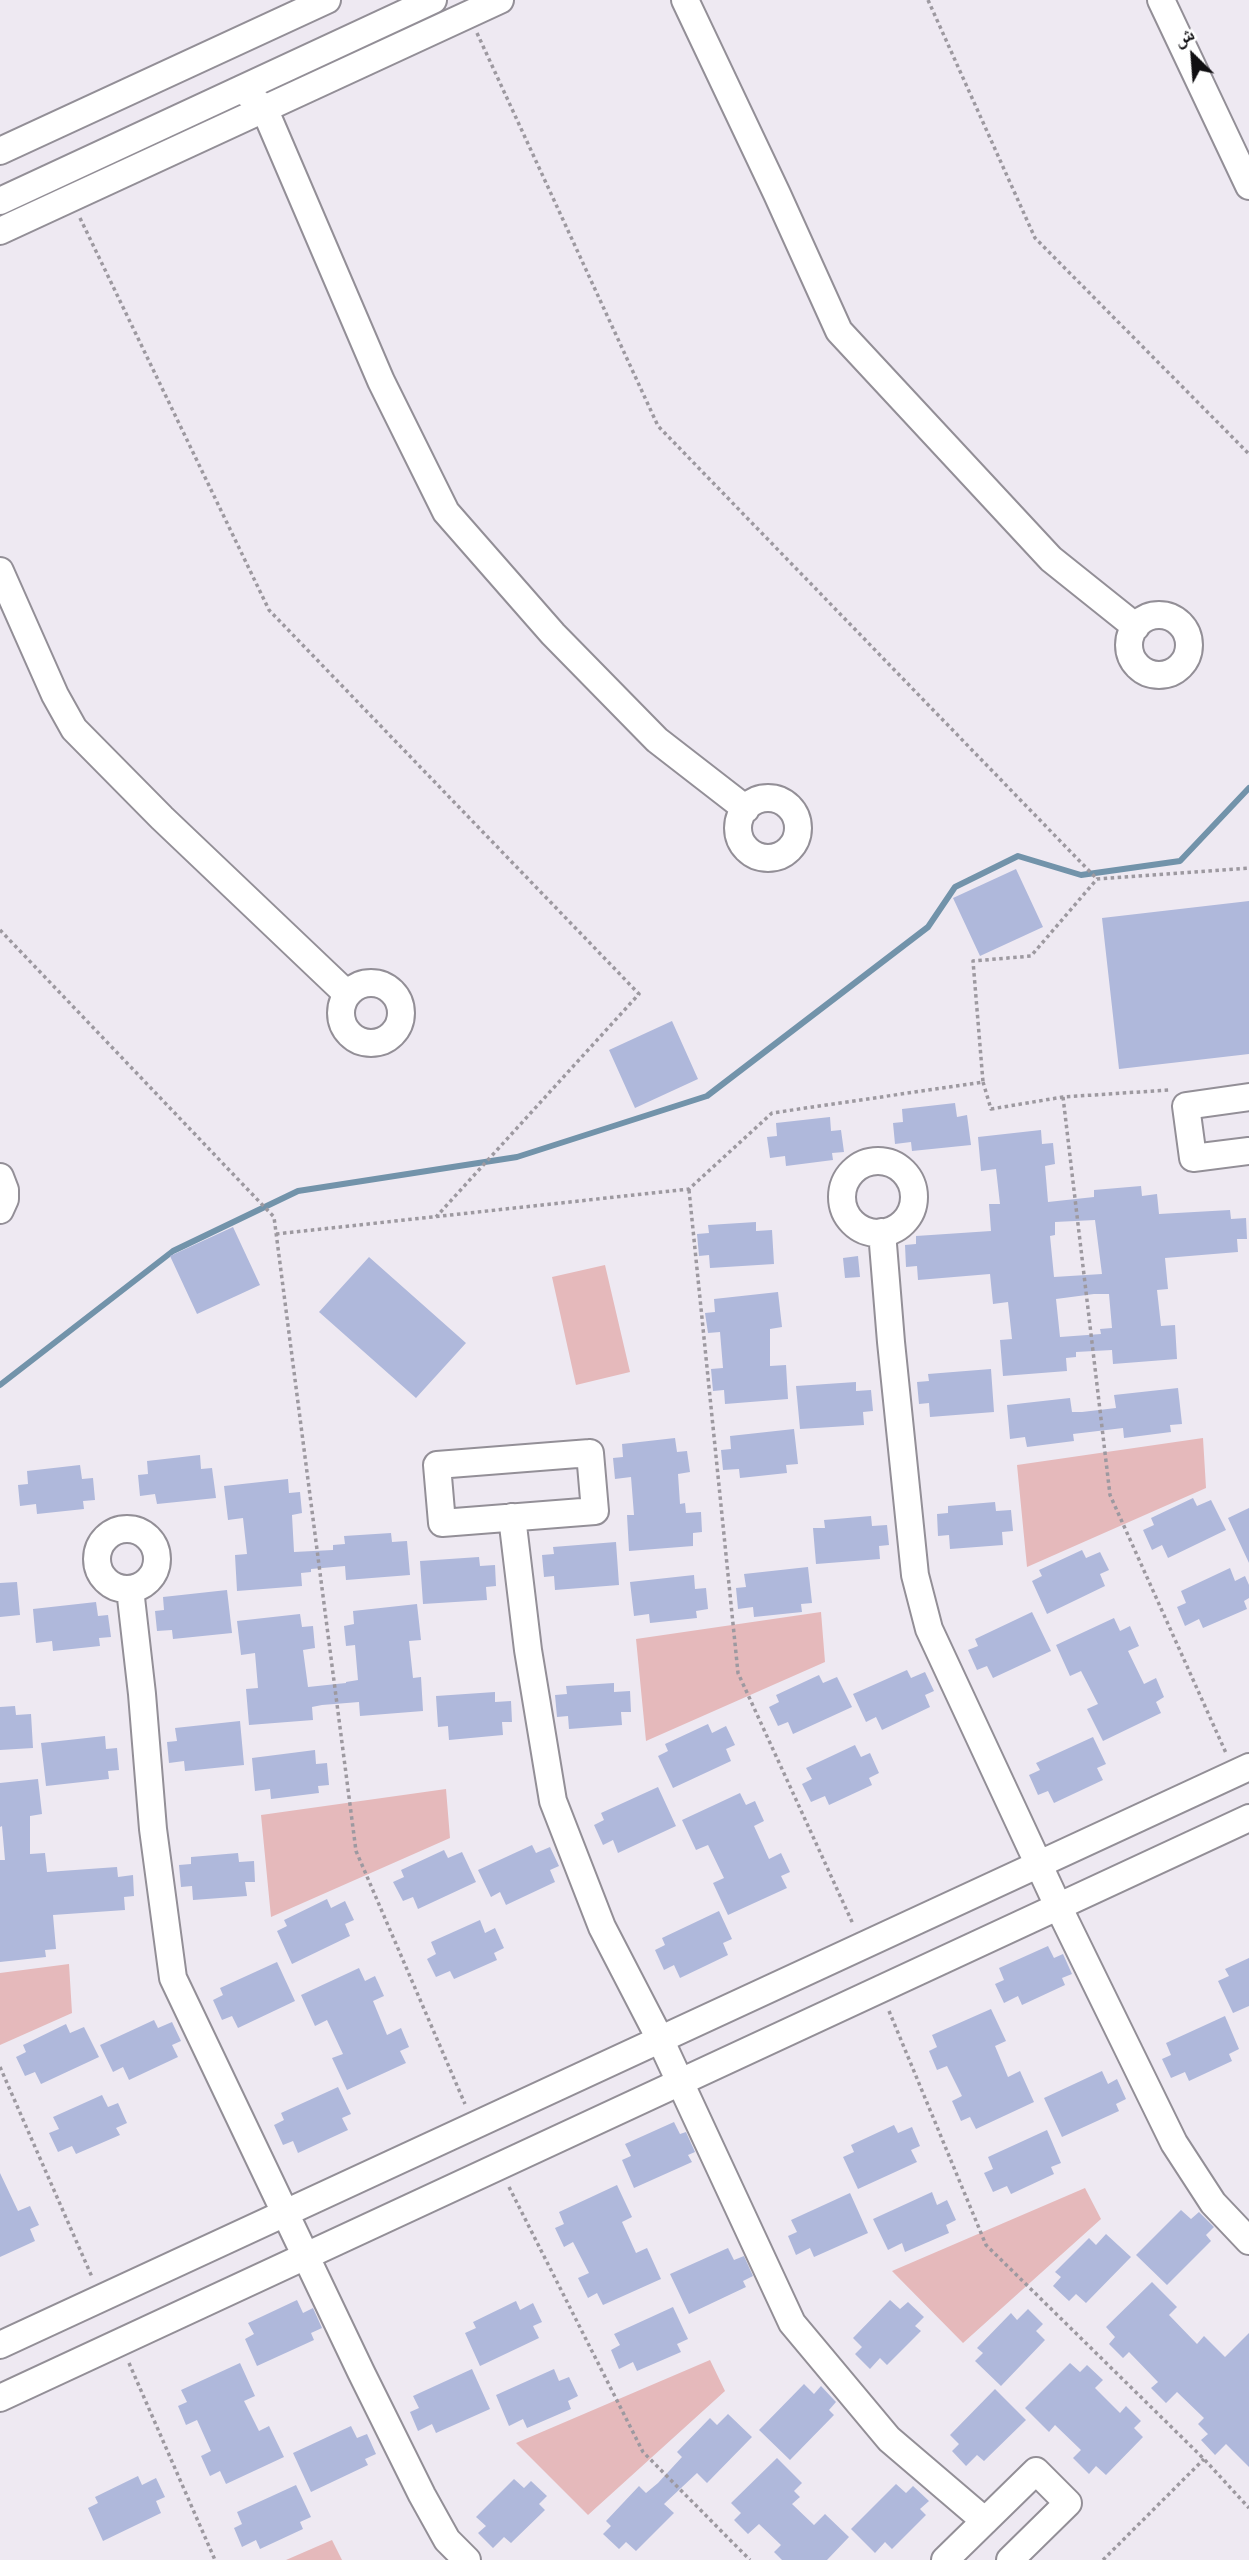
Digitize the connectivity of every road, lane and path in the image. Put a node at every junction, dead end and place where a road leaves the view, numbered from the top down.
1 (327, 0) edge
2 (433, 0) edge
3 (500, 0) edge
4 (685, 0) edge
5 (928, 0) edge
6 (1161, 0) edge
7 (469, 15) junction
8 (242, 89) junction
9 (264, 108) junction
10 (0, 151) edge
11 (1249, 186) edge
12 (71, 198) junction
13 (0, 201) edge
14 (0, 231) edge
15 (1249, 454) edge
16 (0, 571) edge
17 (1136, 627) dead end
18 (746, 809) dead end
19 (1249, 868) edge
20 (1097, 879) junction
21 (0, 930) edge
22 (348, 994) dead end
23 (983, 1082) junction
24 (1169, 1090) dead end
25 (1063, 1097) junction
26 (1249, 1097) edge
27 (1249, 1151) edge
28 (0, 1177) edge
29 (690, 1189) junction
30 (0, 1210) edge
31 (436, 1217) junction
32 (882, 1233) dead end
33 (276, 1234) junction
34 (512, 1517) junction
35 (130, 1589) dead end
36 (1242, 1770) edge
37 (1249, 1818) edge
38 (1039, 1864) junction
39 (1058, 1906) junction
40 (863, 1945) junction
41 (880, 1989) junction
42 (660, 2039) junction
43 (0, 2067) edge
44 (680, 2082) junction
45 (474, 2126) junction
46 (498, 2167) junction
47 (285, 2213) junction
48 (1249, 2241) edge
49 (306, 2256) junction
50 (101, 2298) junction
51 (120, 2343) junction
52 (0, 2345) edge
53 (0, 2398) edge
54 (1204, 2459) junction
55 (1249, 2508) edge
56 (985, 2521) junction
57 (215, 2560) edge
58 (467, 2560) edge
59 (750, 2560) edge
60 (945, 2560) edge
61 (1010, 2560) edge
62 (1103, 2560) edge

1 - 10 street
2 - 8 street
3 - 7 street
4 - 17 street
5 - 15 path
6 - 11 street
7 - 9 street
7 - 20 path
8 - 9 street
8 - 13 street
9 - 12 street
9 - 18 street
12 - 14 street
12 - 31 path
16 - 22 street
19 - 20 path
20 - 23 path
21 - 33 path
23 - 25 path
23 - 29 path
24 - 25 path
25 - 36 path
26 - 27 street
28 - 30 street
29 - 31 path
29 - 40 path
31 - 33 path
32 - 38 street
33 - 45 path
34 - 34 street
34 - 42 street
35 - 47 street
36 - 38 street
37 - 39 street
38 - 39 street
38 - 40 street
39 - 41 street
39 - 48 street
40 - 42 street
41 - 44 street
41 - 54 path
42 - 44 street
42 - 45 street
43 - 50 path
44 - 46 street
44 - 56 street
45 - 47 street
46 - 49 street
46 - 59 path
47 - 49 street
47 - 50 street
49 - 51 street
49 - 58 street
50 - 52 street
51 - 53 street
51 - 57 path
54 - 55 path
54 - 62 path
56 - 60 street
56 - 61 street

